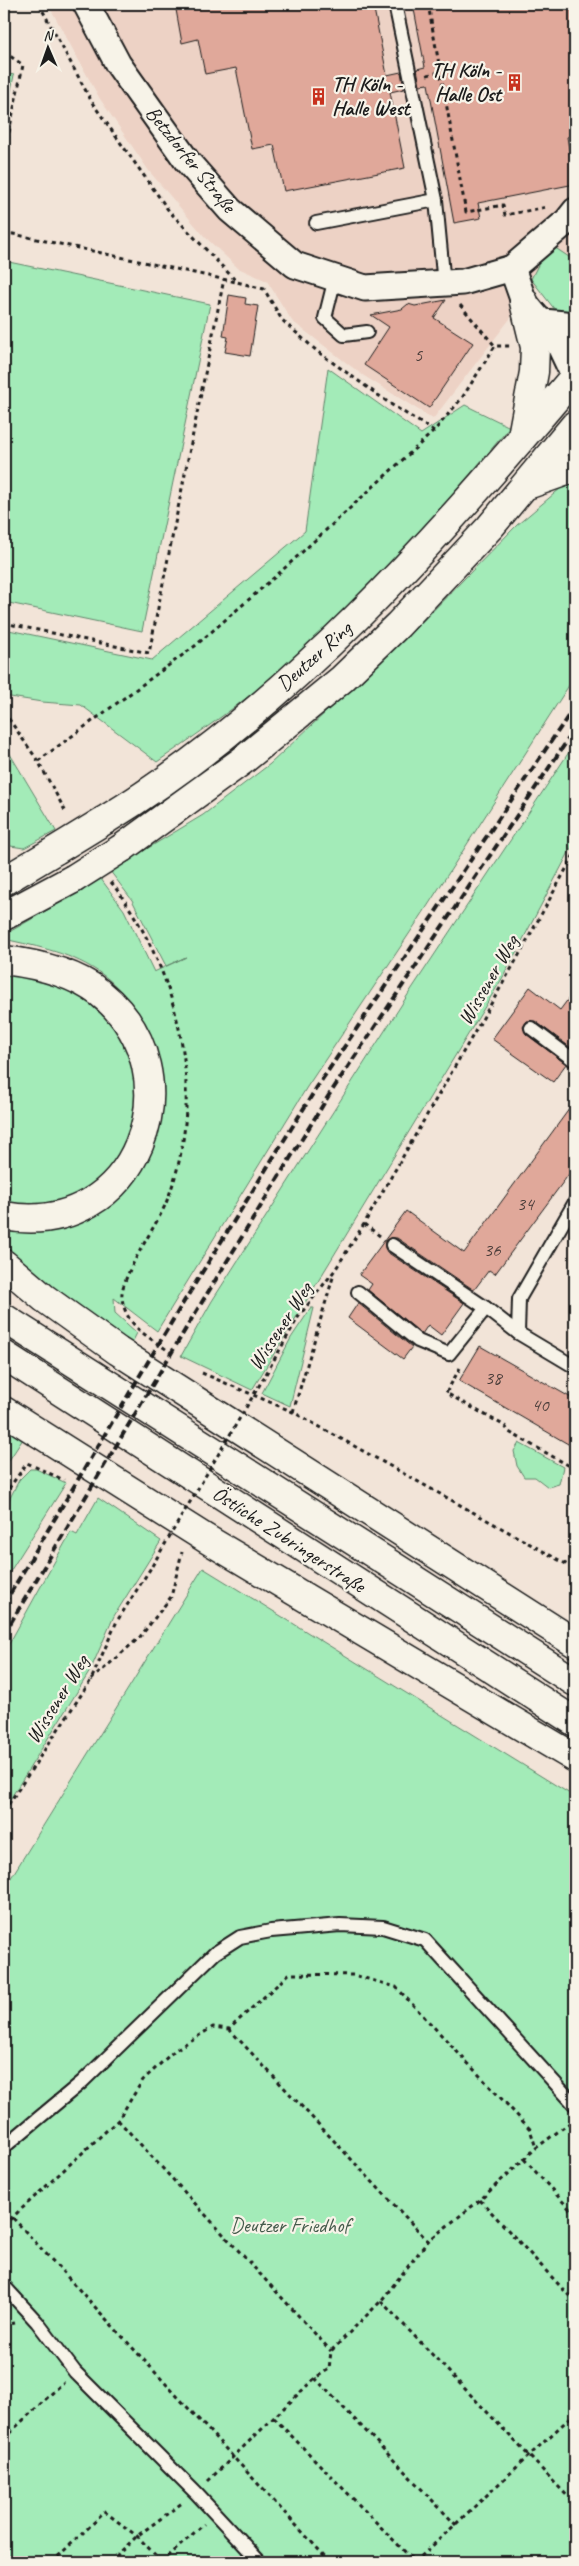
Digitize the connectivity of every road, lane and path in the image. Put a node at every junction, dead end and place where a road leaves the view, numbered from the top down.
1 (39, 4) edge
2 (86, 4) edge
3 (395, 4) edge
4 (428, 4) edge
5 (4, 52) edge
6 (4, 156) edge
7 (436, 200) junction
8 (549, 206) dead end
9 (575, 211) edge
10 (316, 223) dead end
11 (4, 232) edge
12 (512, 268) junction
13 (335, 278) junction
14 (224, 280) junction
15 (237, 282) junction
16 (444, 285) junction
17 (524, 302) junction
18 (543, 322) junction
19 (575, 325) edge
20 (367, 332) dead end
21 (575, 378) edge
22 (575, 425) edge
23 (434, 431) junction
24 (521, 440) junction
25 (575, 468) edge
26 (526, 485) junction
27 (4, 623) edge
28 (4, 712) edge
29 (38, 761) junction
30 (71, 822) dead end
31 (575, 853) edge
32 (105, 875) dead end
33 (4, 881) edge
34 (4, 916) edge
35 (4, 960) edge
36 (531, 1028) dead end
37 (575, 1061) edge
38 (575, 1202) edge
39 (4, 1216) edge
40 (392, 1245) dead end
41 (4, 1264) edge
42 (335, 1270) junction
43 (358, 1292) dead end
44 (486, 1308) junction
45 (4, 1318) edge
46 (518, 1333) junction
47 (4, 1355) edge
48 (176, 1357) dead end
49 (464, 1361) dead end
50 (575, 1366) edge
51 (200, 1373) dead end
52 (4, 1411) edge
53 (293, 1412) junction
54 (575, 1469) edge
55 (68, 1482) dead end
56 (4, 1495) edge
57 (166, 1540) dead end
58 (575, 1568) edge
59 (464, 1571) junction
60 (575, 1628) edge
61 (575, 1643) edge
62 (91, 1680) junction
63 (575, 1682) edge
64 (575, 1722) edge
65 (536, 1736) junction
66 (575, 1758) edge
67 (575, 1763) edge
68 (4, 1811) edge
69 (229, 2029) junction
70 (575, 2105) edge
71 (575, 2118) edge
72 (118, 2120) junction
73 (4, 2148) edge
74 (536, 2148) junction
75 (524, 2159) junction
76 (480, 2200) junction
77 (575, 2215) edge
78 (14, 2218) junction
79 (4, 2225) edge
80 (428, 2241) junction
81 (4, 2286) edge
82 (381, 2301) junction
83 (575, 2302) edge
84 (331, 2351) junction
85 (75, 2372) junction
86 (315, 2378) junction
87 (575, 2413) edge
88 (274, 2418) junction
89 (4, 2438) edge
90 (232, 2457) junction
91 (530, 2457) junction
92 (196, 2493) junction
93 (575, 2504) edge
94 (214, 2514) junction
95 (456, 2525) junction
96 (137, 2536) junction
97 (52, 2562) edge
98 (110, 2562) edge
99 (162, 2562) edge
100 (260, 2562) edge
101 (330, 2562) edge
102 (415, 2562) edge

1 - 15 path
2 - 13 street, Betzdorfer Straße
3 - 7 lane
4 - 8 path
5 - 6 path
7 - 10 lane
7 - 16 lane
9 - 12 street, Betzdorfer Straße
11 - 14 path
12 - 16 street, Betzdorfer Straße
12 - 17 street
13 - 16 street, Betzdorfer Straße
13 - 20 lane
14 - 15 path
14 - 27 path
15 - 23 path
16 - 23 path
17 - 18 street
17 - 24 highway
18 - 19 street
18 - 21 street
21 - 24 highway, Deutzer Ring
22 - 26 highway, Deutzer Ring
23 - 29 path
24 - 33 highway, Deutzer Ring, bridge
25 - 26 highway
26 - 34 highway, Deutzer Ring, bridge
28 - 29 path
29 - 30 path
31 - 42 path, Wissener Weg
32 - 48 path
35 - 39 highway
36 - 37 lane
38 - 46 lane
40 - 44 lane
41 - 59 highway
42 - 53 path
42 - 62 path, Wissener Weg, bridge
43 - 44 lane
44 - 46 lane
45 - 63 highway, Östliche Zubringerstraße
46 - 50 lane
47 - 64 highway, Östliche Zubringerstraße
49 - 54 path
51 - 53 path
52 - 65 highway
53 - 58 path
55 - 56 path
57 - 62 path
59 - 60 highway
59 - 61 highway
62 - 68 path, Wissener Weg
65 - 66 highway
65 - 67 highway
69 - 72 path
69 - 74 path
69 - 80 path
70 - 73 lane
71 - 74 path
72 - 78 path
72 - 84 path
74 - 75 path
75 - 76 path
75 - 77 path
76 - 80 path
76 - 83 path
78 - 79 path
78 - 90 path
80 - 82 path
81 - 85 lane
82 - 84 path
82 - 91 path
84 - 86 path
85 - 89 path
85 - 92 lane
86 - 88 path
86 - 95 path
87 - 91 path
88 - 90 path
88 - 102 path
90 - 92 path
90 - 101 path
91 - 93 path
91 - 95 path
92 - 94 lane
92 - 96 path
94 - 99 path
94 - 100 lane
95 - 102 path
96 - 97 path
96 - 98 path
96 - 99 path

